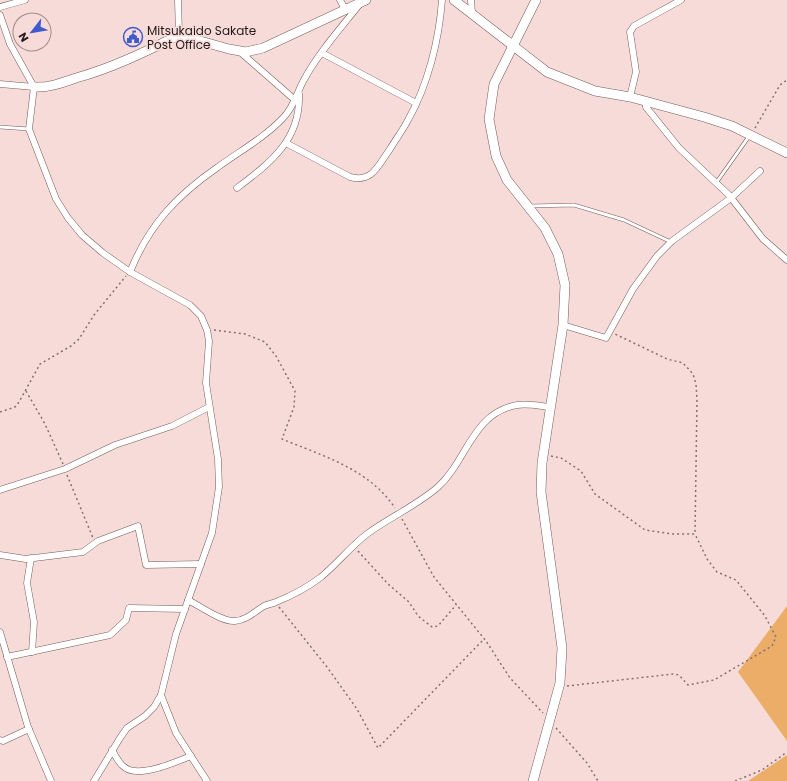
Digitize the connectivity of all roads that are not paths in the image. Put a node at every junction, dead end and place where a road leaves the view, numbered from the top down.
1 (25, 0) edge
2 (178, 0) edge
3 (340, 0) edge
4 (442, 0) edge
5 (454, 0) edge
6 (471, 0) edge
7 (536, 0) edge
8 (681, 0) edge
9 (364, 1) edge
10 (0, 7) edge
11 (345, 9) junction
12 (472, 13) junction
13 (0, 15) edge
14 (179, 35) junction
15 (512, 46) junction
16 (239, 51) junction
17 (322, 53) junction
18 (0, 84) edge
19 (34, 87) junction
20 (298, 92) junction
21 (630, 97) junction
22 (295, 100) junction
23 (646, 102) junction
24 (416, 103) junction
25 (0, 127) edge
26 (29, 129) junction
27 (751, 135) junction
28 (286, 143) junction
29 (787, 153) edge
30 (760, 172) dead end
31 (716, 183) junction
32 (237, 188) dead end
33 (731, 198) junction
34 (527, 206) junction
35 (671, 242) junction
36 (787, 260) edge
37 (130, 272) junction
38 (563, 325) junction
39 (210, 407) junction
40 (550, 407) junction
41 (0, 490) edge
42 (0, 555) edge
43 (31, 558) junction
44 (201, 564) junction
45 (188, 600) junction
46 (185, 609) junction
47 (0, 632) edge
48 (32, 652) junction
49 (7, 657) junction
50 (161, 695) junction
51 (29, 729) junction
52 (0, 740) edge
53 (112, 750) junction
54 (191, 756) junction
55 (51, 781) edge
56 (94, 781) edge
57 (207, 781) edge
58 (533, 781) edge

1 - 10 street
2 - 14 street
3 - 11 street
4 - 24 street
5 - 12 street
6 - 12 street
7 - 15 street
8 - 21 street
9 - 11 street
9 - 17 street
11 - 16 street
12 - 15 street
13 - 19 street
14 - 16 street
14 - 19 street
15 - 21 street
15 - 34 street
16 - 22 street
17 - 20 street
17 - 24 street
18 - 19 street
19 - 26 street
20 - 22 street
20 - 28 street
21 - 23 street
22 - 37 street
23 - 27 street
23 - 31 street
24 - 28 street
25 - 26 lane
26 - 37 street
27 - 29 street
27 - 31 lane
28 - 32 street
30 - 33 street
31 - 33 street
33 - 35 street
33 - 36 street
34 - 35 lane
34 - 38 street
35 - 38 street
37 - 39 street
38 - 40 street
39 - 41 street
39 - 44 street
40 - 45 street
40 - 58 street
42 - 43 street
43 - 44 street
43 - 48 street
44 - 45 street
45 - 46 street
46 - 48 street
46 - 50 street
47 - 49 street
48 - 49 street
49 - 51 street
50 - 53 street
50 - 54 street
51 - 52 street
51 - 55 street
53 - 54 street
53 - 56 street
54 - 57 street

